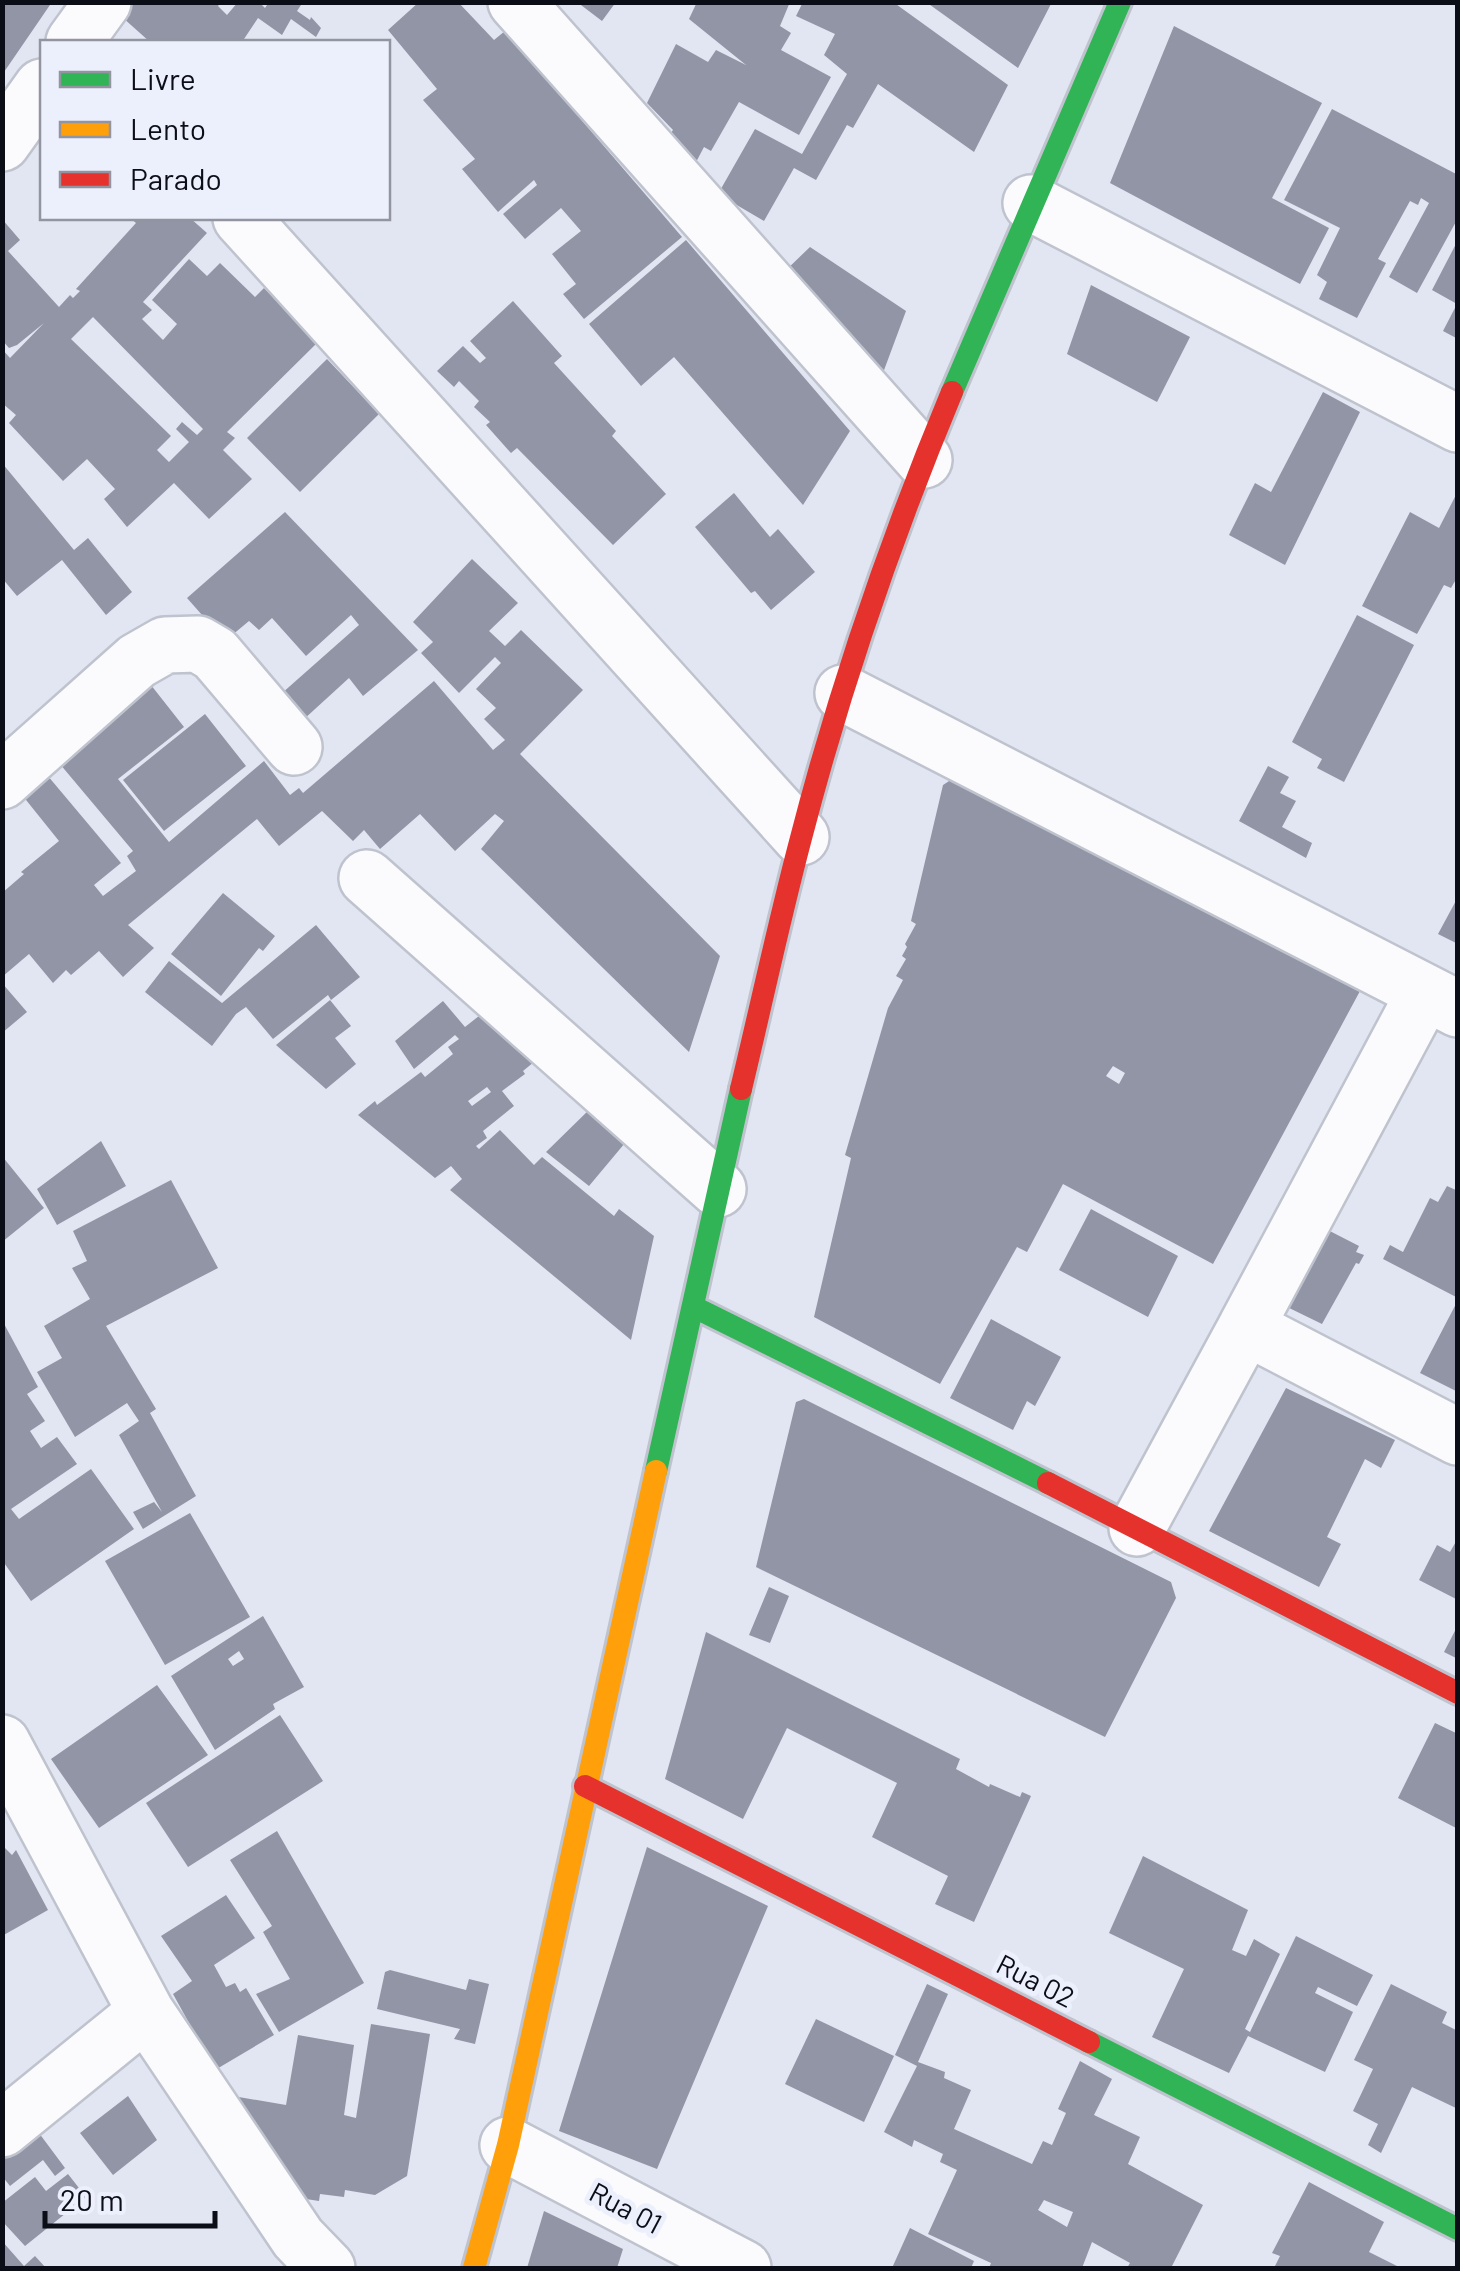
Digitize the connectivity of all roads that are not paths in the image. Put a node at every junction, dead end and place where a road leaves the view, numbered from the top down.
1 (103, 2) edge
2 (516, 2) edge
3 (1120, 2) edge
4 (75, 40) edge
5 (40, 90) edge
6 (2, 143) edge
7 (1031, 204) junction
8 (243, 220) edge
9 (1458, 424) edge
10 (924, 460) junction
11 (843, 694) junction
12 (294, 747) dead end
13 (2, 781) edge
14 (801, 837) junction
15 (367, 878) dead end
16 (1441, 1001) edge
17 (718, 1189) junction
18 (694, 1308) junction
19 (1246, 1327) junction
20 (1458, 1437) edge
21 (1137, 1528) junction
22 (1458, 1693) edge
23 (2, 1742) edge
24 (585, 1786) junction
25 (146, 2012) junction
26 (2, 2128) edge
27 (508, 2145) junction
28 (1458, 2229) edge
29 (326, 2268) edge
30 (474, 2268) edge
31 (743, 2268) edge

1 - 4 street
2 - 10 street
3 - 7 street
5 - 6 street
7 - 9 street
7 - 10 street
8 - 14 street
10 - 11 street
11 - 14 street
11 - 16 street
12 - 13 street
14 - 17 street
15 - 17 street
16 - 19 street
17 - 18 street
18 - 21 street
18 - 24 street
19 - 20 street
19 - 21 street
21 - 22 street
23 - 25 street
24 - 27 street
24 - 28 street, Rua 02
25 - 26 street
25 - 29 street
27 - 30 street
27 - 31 street, Rua 01

